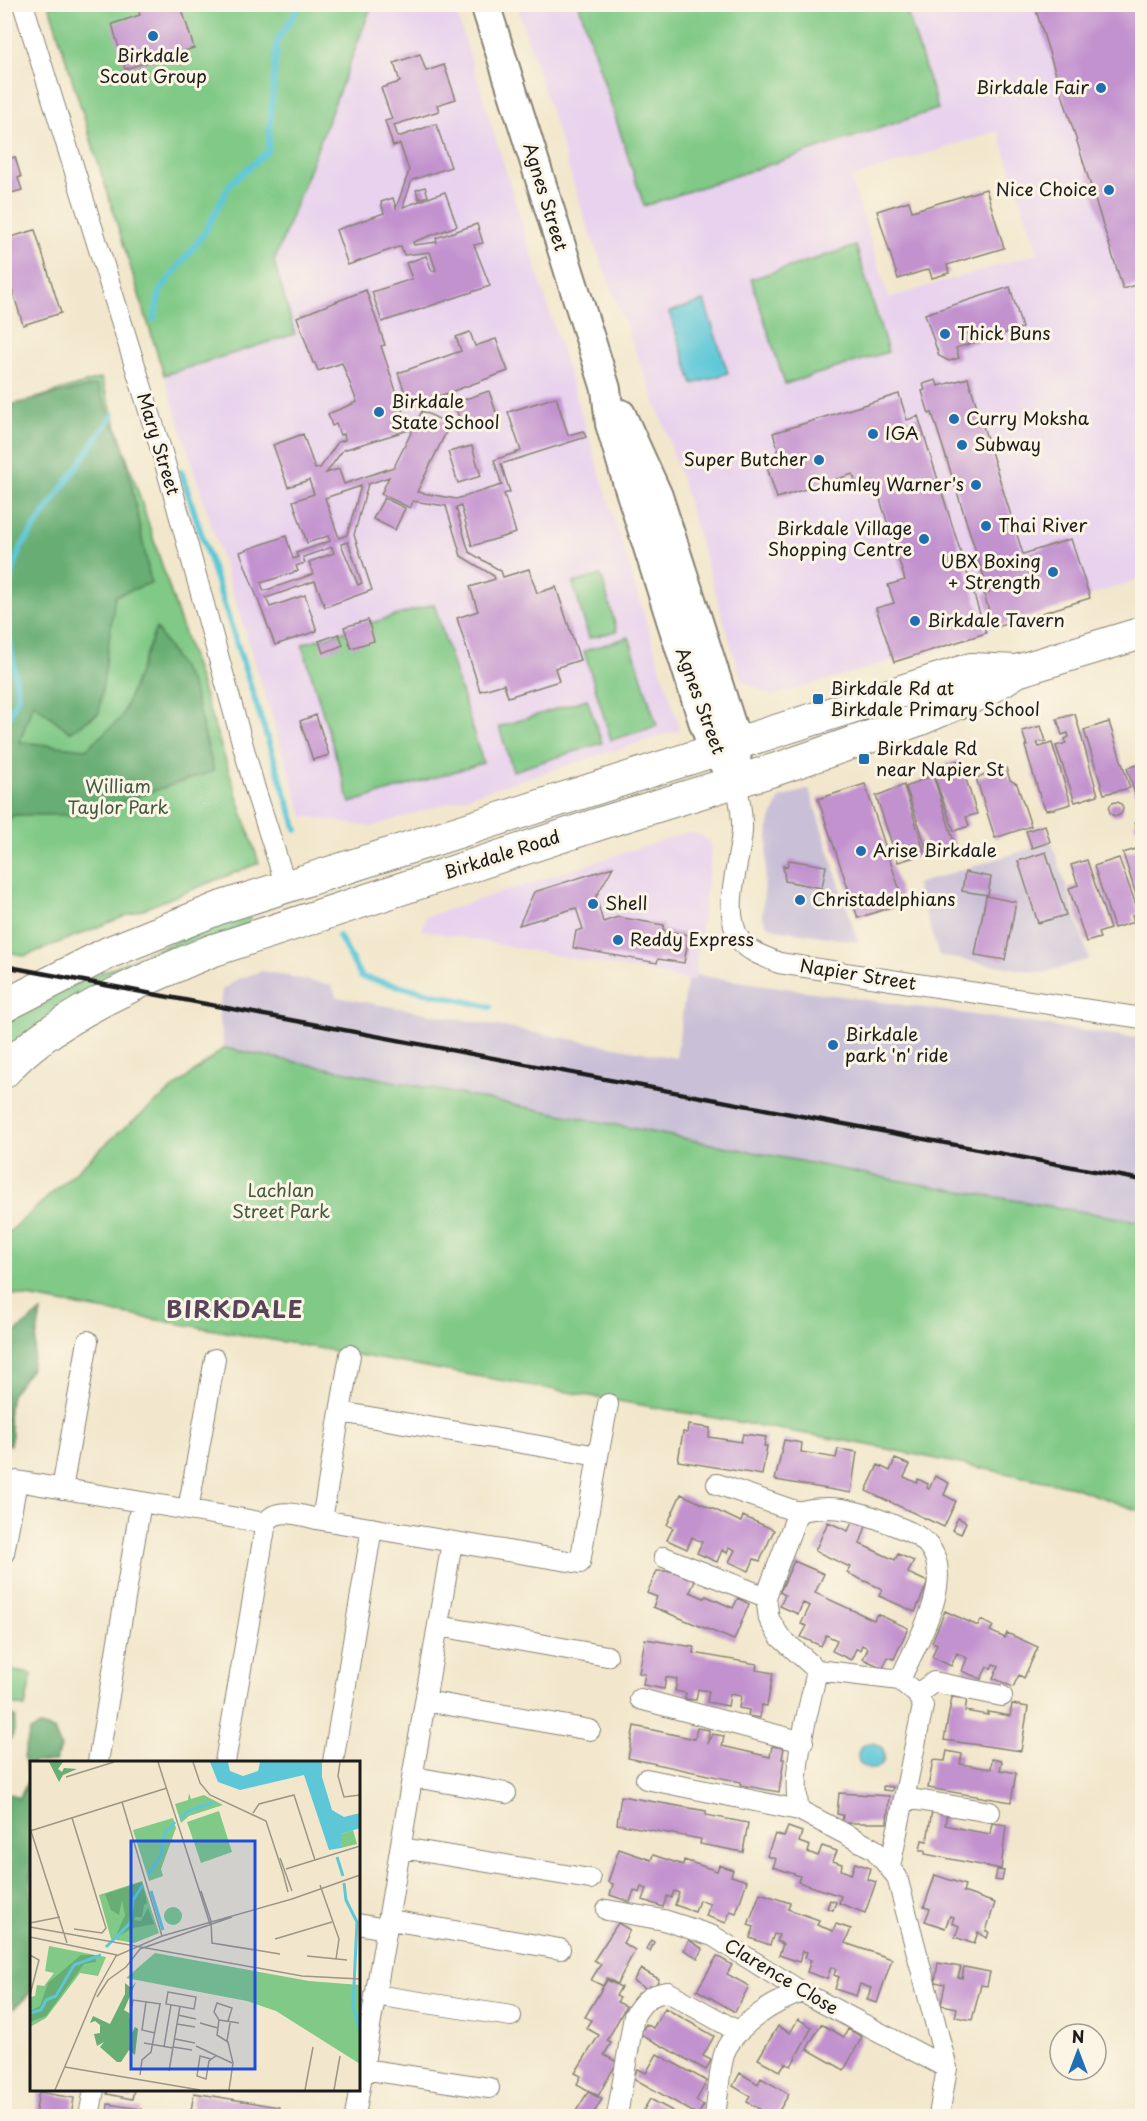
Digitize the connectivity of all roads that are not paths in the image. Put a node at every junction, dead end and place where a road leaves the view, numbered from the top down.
1 (23, 4) edge
2 (485, 4) edge
3 (1143, 633) edge
4 (1017, 671) junction
5 (725, 747) junction
6 (736, 782) junction
7 (286, 885) junction
8 (4, 1006) edge
9 (1143, 1018) edge
10 (4, 1072) edge
11 (88, 1341) dead end
12 (350, 1355) dead end
13 (215, 1359) dead end
14 (608, 1404) dead end
15 (340, 1412) junction
16 (598, 1456) junction
17 (717, 1484) dead end
18 (62, 1489) junction
19 (141, 1502) junction
20 (188, 1510) junction
21 (798, 1512) junction
22 (322, 1520) junction
23 (266, 1523) junction
24 (372, 1528) junction
25 (452, 1542) junction
26 (4, 1553) edge
27 (664, 1557) dead end
28 (766, 1597) junction
29 (439, 1626) junction
30 (606, 1656) dead end
31 (817, 1670) junction
32 (900, 1680) junction
33 (917, 1694) junction
34 (1002, 1696) dead end
35 (640, 1699) dead end
36 (426, 1701) junction
37 (590, 1730) dead end
38 (803, 1742) junction
39 (98, 1761) edge
40 (225, 1761) edge
41 (333, 1761) edge
42 (414, 1777) junction
43 (646, 1779) dead end
44 (506, 1793) dead end
45 (905, 1798) junction
46 (799, 1810) junction
47 (990, 1812) dead end
48 (402, 1848) junction
49 (890, 1867) junction
50 (590, 1879) dead end
51 (606, 1910) dead end
52 (360, 1924) edge
53 (388, 1924) junction
54 (560, 1949) dead end
55 (802, 1992) junction
56 (375, 1995) junction
57 (511, 2016) dead end
58 (739, 2032) junction
59 (947, 2068) junction
60 (363, 2069) junction
61 (489, 2088) dead end
62 (360, 2089) edge
63 (94, 2091) edge
64 (360, 2091) edge
65 (89, 2116) edge
66 (356, 2116) edge
67 (617, 2116) edge
68 (715, 2116) edge
69 (939, 2116) edge

1 - 7 street, Mary Street
2 - 5 street, Agnes Street
3 - 4 main road, Birkdale Road
4 - 5 main road, Birkdale Road
4 - 6 main road, Birkdale Road
5 - 6 street, Agnes Street
5 - 7 main road, Birkdale Road
6 - 9 street, Napier Street
6 - 10 main road, Birkdale Road
7 - 8 main road, Birkdale Road
11 - 18 street
12 - 15 street
13 - 20 street
14 - 16 street
15 - 16 street
15 - 22 street
16 - 25 street
17 - 21 street
18 - 19 street
18 - 26 street
19 - 20 street
19 - 39 street
20 - 23 street
21 - 28 street
21 - 32 street
22 - 23 street
22 - 24 street
23 - 40 street
24 - 25 street
24 - 41 street
25 - 29 street
27 - 28 street
28 - 31 street
29 - 30 street
29 - 36 street
31 - 32 street
31 - 38 street
32 - 33 street
33 - 34 street
33 - 45 street
35 - 38 street
36 - 37 street
36 - 42 street
38 - 46 street
42 - 44 street
42 - 48 street
43 - 46 street
45 - 47 street
45 - 49 street
46 - 49 street
48 - 50 street
48 - 53 street
49 - 59 street
51 - 55 street, Clarence Close
52 - 53 street
53 - 54 street
53 - 56 street
55 - 58 street
55 - 59 street, Clarence Close
56 - 57 street
56 - 60 street
58 - 67 street
58 - 68 street
59 - 69 street
60 - 61 street
60 - 62 street
63 - 65 street
64 - 66 street

